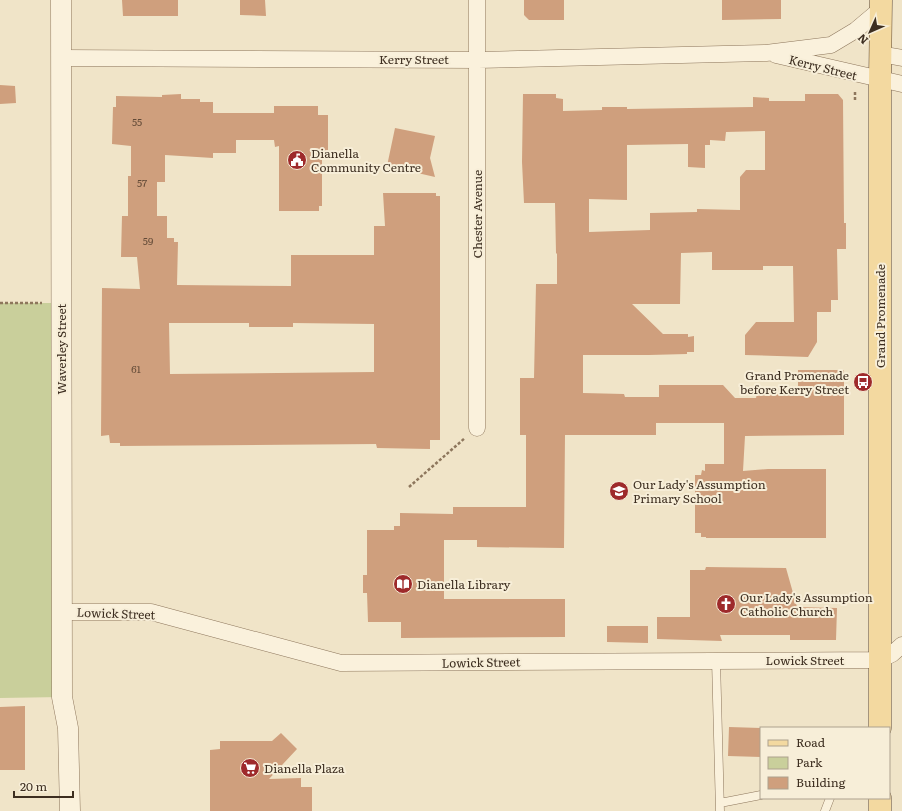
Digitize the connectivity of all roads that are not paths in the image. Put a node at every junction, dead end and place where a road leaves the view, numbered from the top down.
1 (61, 0) edge
2 (477, 0) edge
3 (881, 4) edge
4 (766, 53) junction
5 (880, 54) junction
6 (61, 58) junction
7 (902, 58) edge
8 (478, 60) junction
9 (880, 80) junction
10 (902, 84) edge
11 (477, 428) road end
12 (62, 612) junction
13 (902, 645) edge
14 (716, 660) junction
15 (880, 660) junction
16 (62, 697) junction
17 (880, 727) edge
18 (760, 795) edge
19 (830, 799) edge
20 (880, 799) edge
21 (720, 807) edge
22 (56, 811) edge
23 (70, 811) edge
24 (826, 811) edge
25 (880, 811) edge

1 - 6 street, Waverley Street
2 - 8 street, Chester Avenue
3 - 4 street, Kerry Street
3 - 5 main road, Grand Promenade
4 - 8 street, Kerry Street
4 - 9 street, Kerry Street
5 - 7 street
5 - 9 main road, Grand Promenade
6 - 8 street, Kerry Street
6 - 12 street, Waverley Street
8 - 11 street, Chester Avenue
9 - 10 street, Kerry Street
9 - 15 main road, Grand Promenade
12 - 14 street, Lowick Street
12 - 16 street, Waverley Street
13 - 15 street
14 - 15 street, Lowick Street
14 - 21 lane
15 - 17 main road, Grand Promenade
16 - 22 street, Waverley Street
16 - 23 street, Waverley Street
18 - 21 lane
19 - 24 lane
20 - 25 main road

